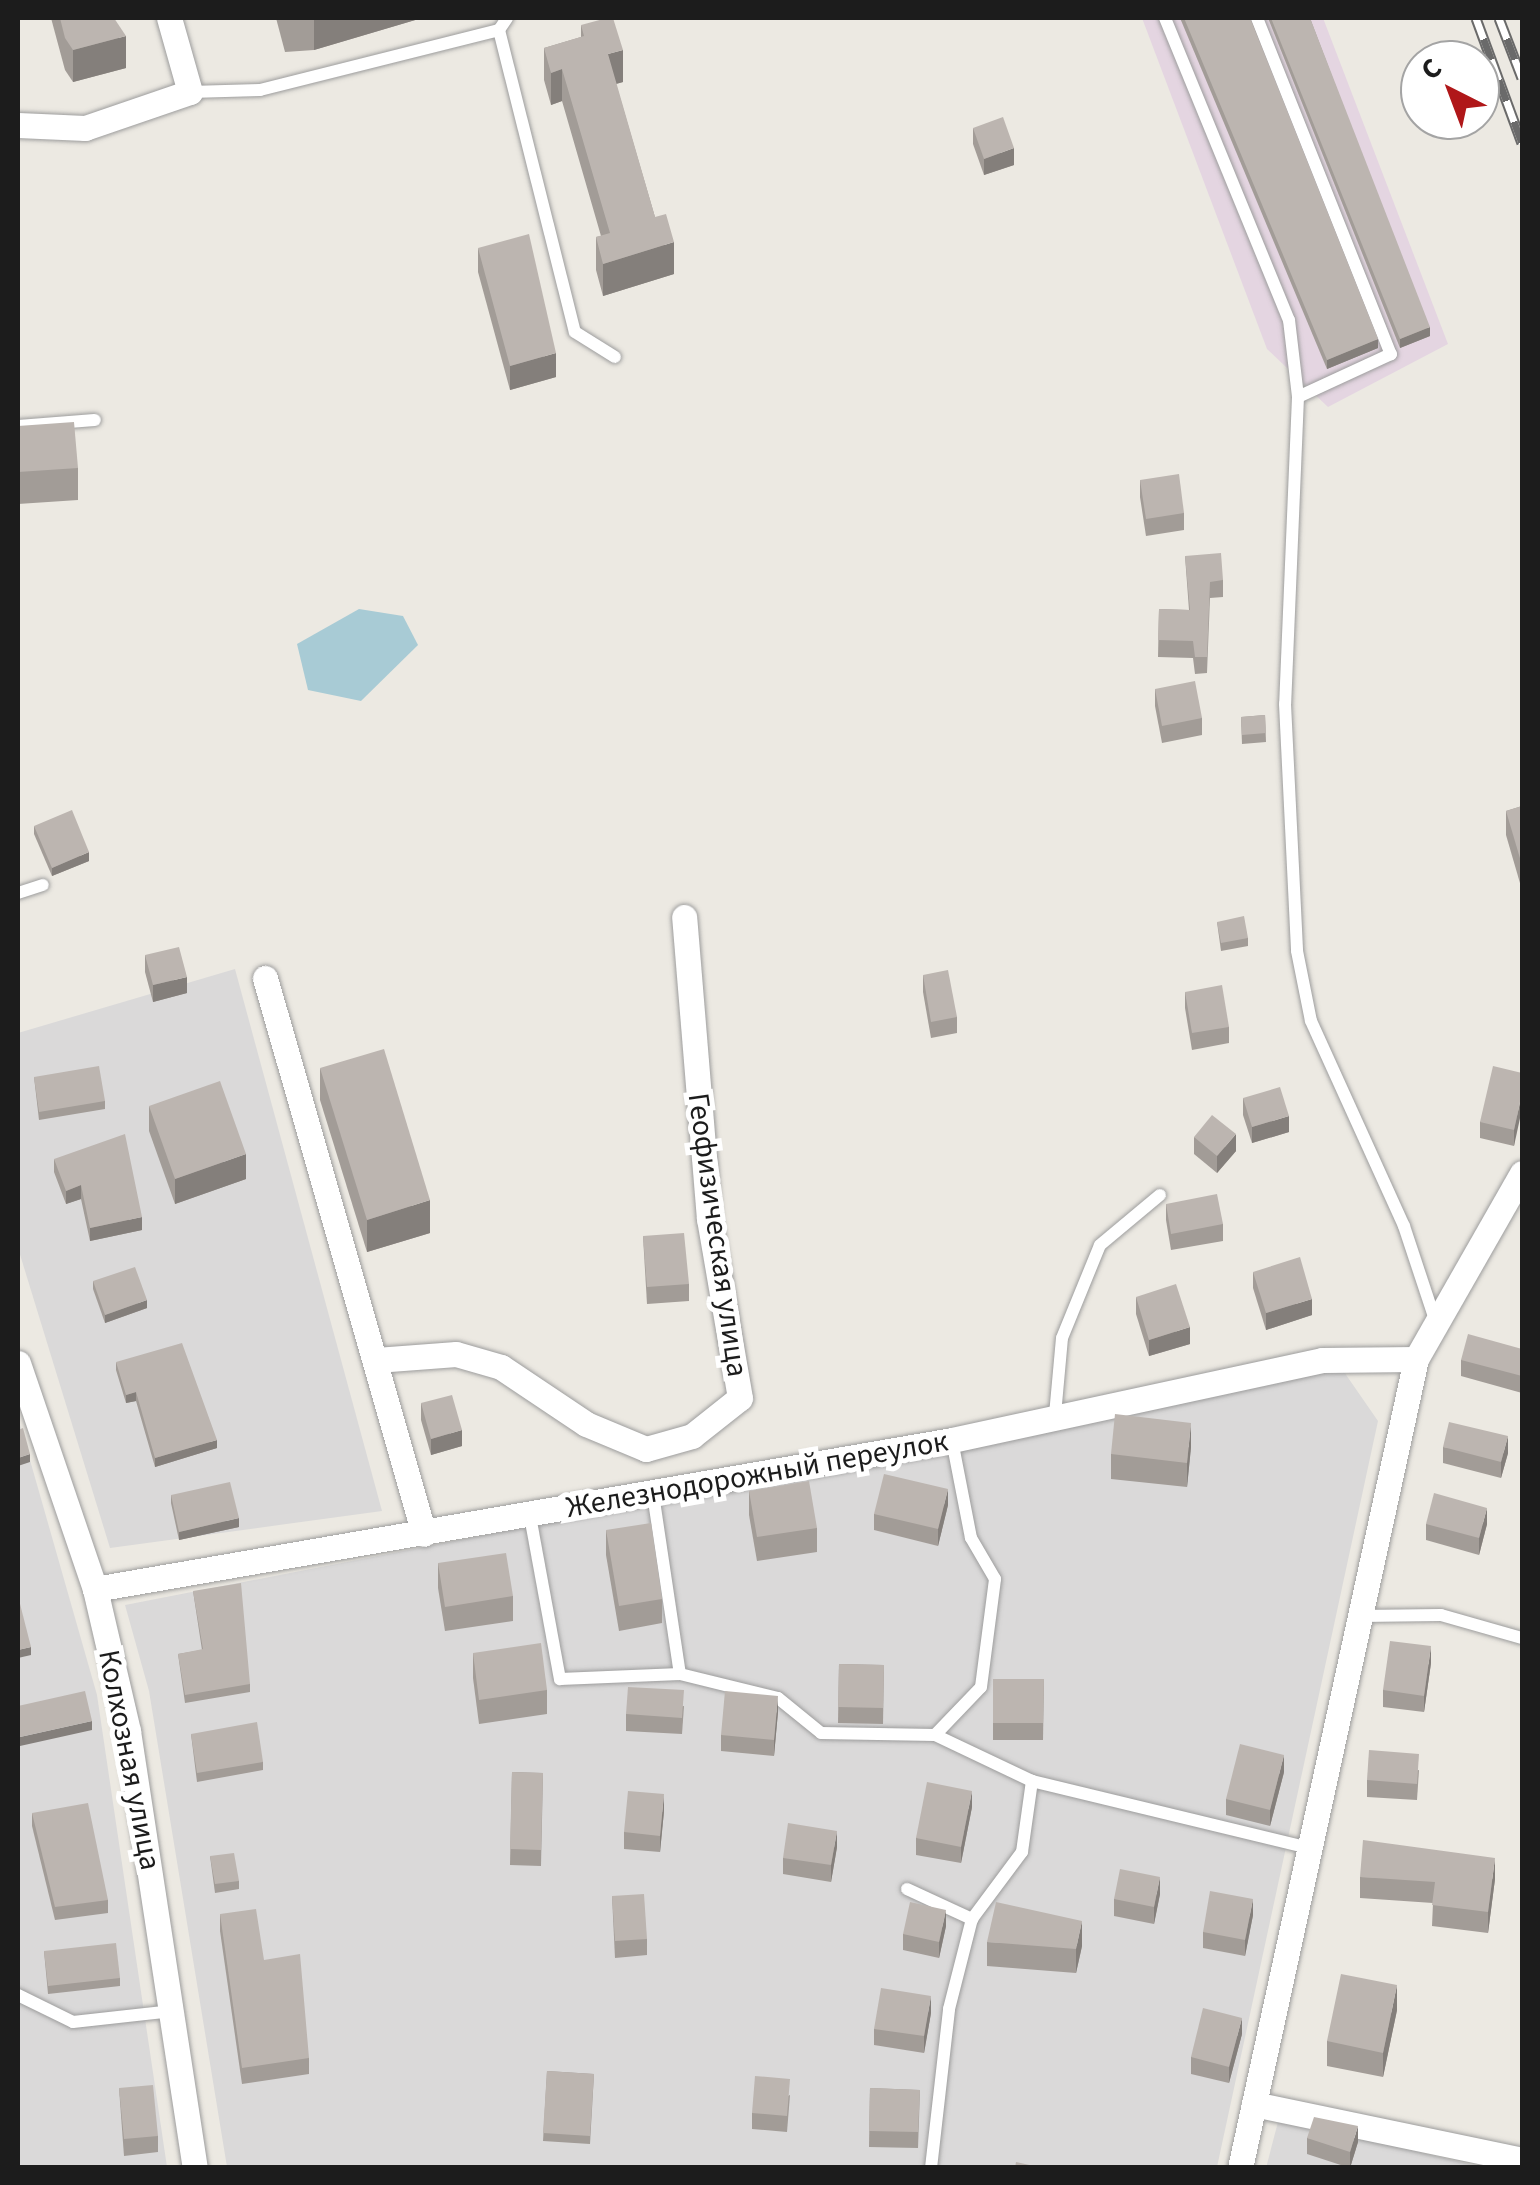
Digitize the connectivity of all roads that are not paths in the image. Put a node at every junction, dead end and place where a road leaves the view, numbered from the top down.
1 (169, 18) edge
2 (507, 18) edge
3 (1165, 18) edge
4 (1257, 18) edge
5 (499, 30) junction
6 (190, 92) junction
7 (18, 125) edge
8 (614, 357) dead end
9 (1298, 397) junction
10 (95, 420) dead end
11 (18, 426) edge
12 (43, 885) dead end
13 (18, 893) edge
14 (684, 917) dead end
15 (265, 978) dead end
16 (1522, 1173) edge
17 (1160, 1195) dead end
18 (1436, 1320) junction
19 (1416, 1359) junction
20 (376, 1360) junction
21 (18, 1363) edge
22 (1056, 1416) junction
23 (952, 1440) junction
24 (646, 1449) junction
25 (653, 1494) junction
26 (530, 1516) junction
27 (424, 1534) junction
28 (95, 1589) junction
29 (1360, 1616) junction
30 (1522, 1638) edge
31 (680, 1674) junction
32 (934, 1734) junction
33 (1032, 1780) junction
34 (1309, 1848) junction
35 (908, 1889) dead end
36 (972, 1919) junction
37 (18, 1996) edge
38 (172, 2011) junction
39 (1254, 2104) junction
40 (1522, 2160) edge
41 (196, 2168) edge
42 (931, 2168) edge
43 (1240, 2168) edge

1 - 6 street
2 - 5 lane
3 - 9 lane
4 - 9 lane
5 - 6 lane
5 - 8 lane
6 - 7 street
9 - 18 lane
10 - 11 lane
12 - 13 lane
14 - 24 street, Геофизическая улица
15 - 20 street
16 - 18 street
17 - 22 lane
18 - 19 street
19 - 22 street, Железнодорожный переулок
19 - 29 street
20 - 24 street
20 - 27 street
21 - 28 street, Колхозная улица
22 - 23 street, Железнодорожный переулок
23 - 25 street, Железнодорожный переулок
23 - 32 lane
24 - 25 street
25 - 26 street, Железнодорожный переулок
25 - 31 lane
26 - 27 street, Железнодорожный переулок
26 - 31 lane
27 - 28 street, Железнодорожный переулок
28 - 38 street, Колхозная улица
29 - 30 lane
29 - 34 street
31 - 32 lane
32 - 33 lane
33 - 34 lane
33 - 36 lane
34 - 39 street
35 - 36 lane
36 - 42 lane
37 - 38 lane
38 - 41 street, Колхозная улица
39 - 40 street
39 - 43 street

